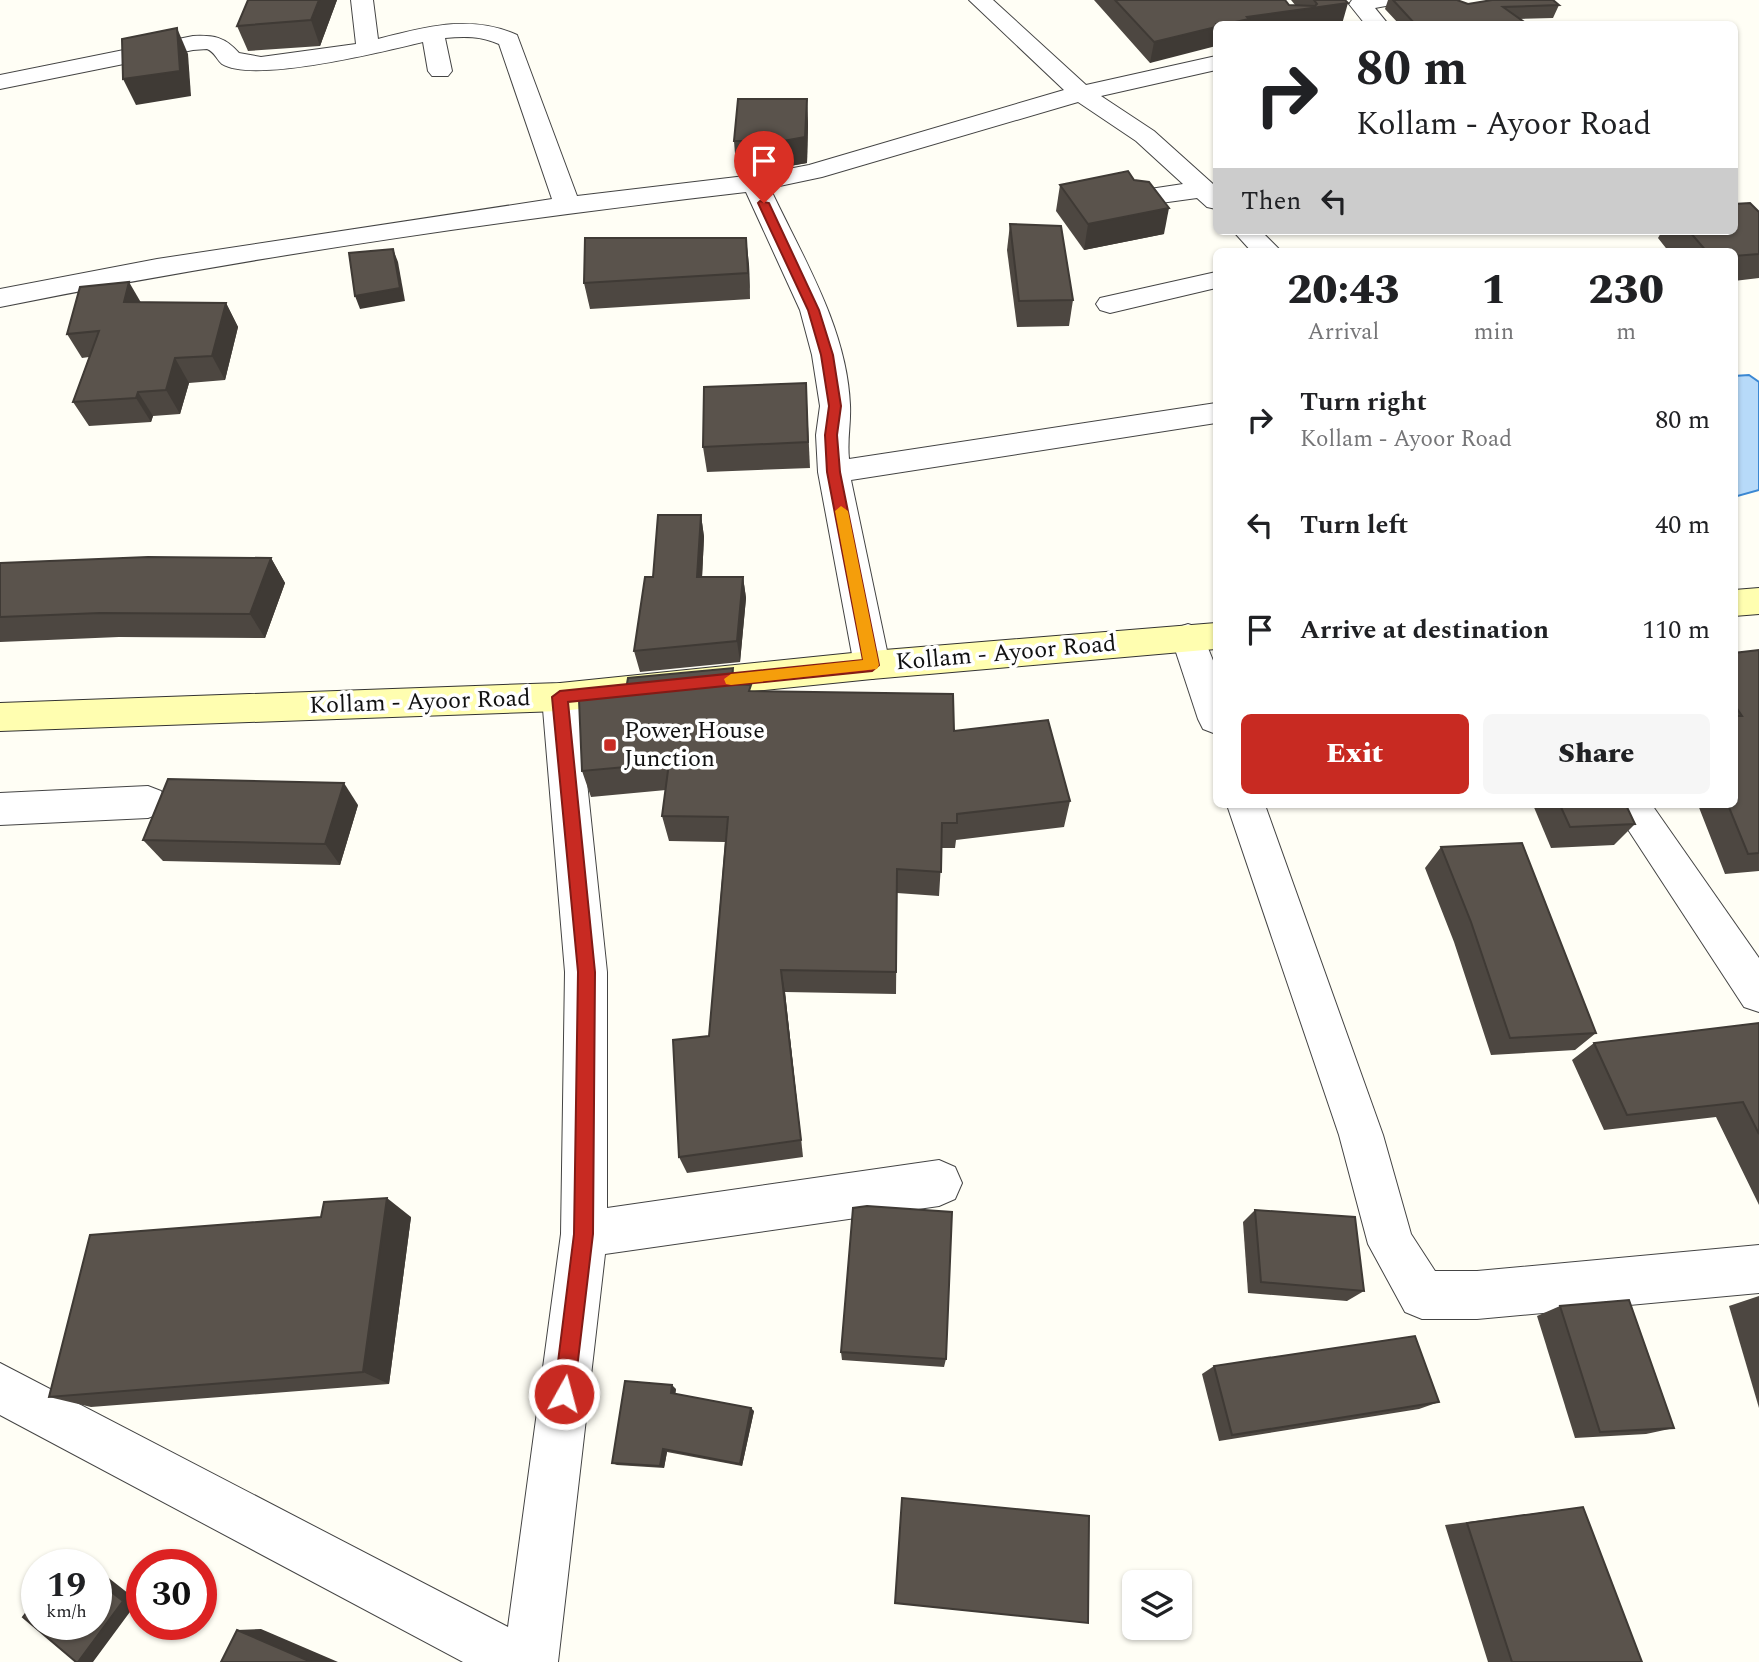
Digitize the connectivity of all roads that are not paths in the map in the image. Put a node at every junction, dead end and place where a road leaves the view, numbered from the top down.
1 (362, 0) edge
2 (979, 0) edge
3 (1383, 0) edge
4 (1374, 21) edge
5 (433, 32) junction
6 (368, 49) junction
7 (1213, 64) edge
8 (440, 71) dead end
9 (0, 82) edge
10 (1081, 93) junction
11 (754, 182) junction
12 (1210, 195) edge
13 (1139, 198) edge
14 (568, 205) junction
15 (1250, 235) edge
16 (1264, 248) edge
17 (1213, 281) edge
18 (0, 298) edge
19 (1110, 304) dead end
20 (1213, 413) edge
21 (834, 472) junction
22 (1759, 601) edge
23 (1738, 603) edge
24 (1202, 636) edge
25 (872, 665) junction
26 (560, 697) junction
27 (1213, 701) edge
28 (0, 717) edge
29 (148, 802) dead end
30 (1247, 808) edge
31 (1632, 808) edge
32 (0, 809) edge
33 (1759, 993) edge
34 (939, 1183) dead end
35 (584, 1234) junction
36 (1759, 1269) edge
37 (0, 1388) edge
38 (519, 1662) edge
39 (531, 1662) edge

1 - 6 street
2 - 10 street
3 - 4 street
5 - 6 street
5 - 8 street
5 - 14 street
6 - 9 street
7 - 10 street
10 - 11 street
10 - 12 street
11 - 14 street
11 - 21 street
12 - 13 street
14 - 18 street
15 - 16 street
17 - 19 street
20 - 21 street
21 - 25 street
22 - 23 main road
24 - 25 main road, Kollam - Ayoor Road
24 - 27 street
25 - 26 main road, Kollam - Ayoor Road
26 - 28 main road, Kollam - Ayoor Road
26 - 35 street
29 - 32 street
30 - 36 street
31 - 33 street
34 - 35 street
35 - 39 street
37 - 38 street

